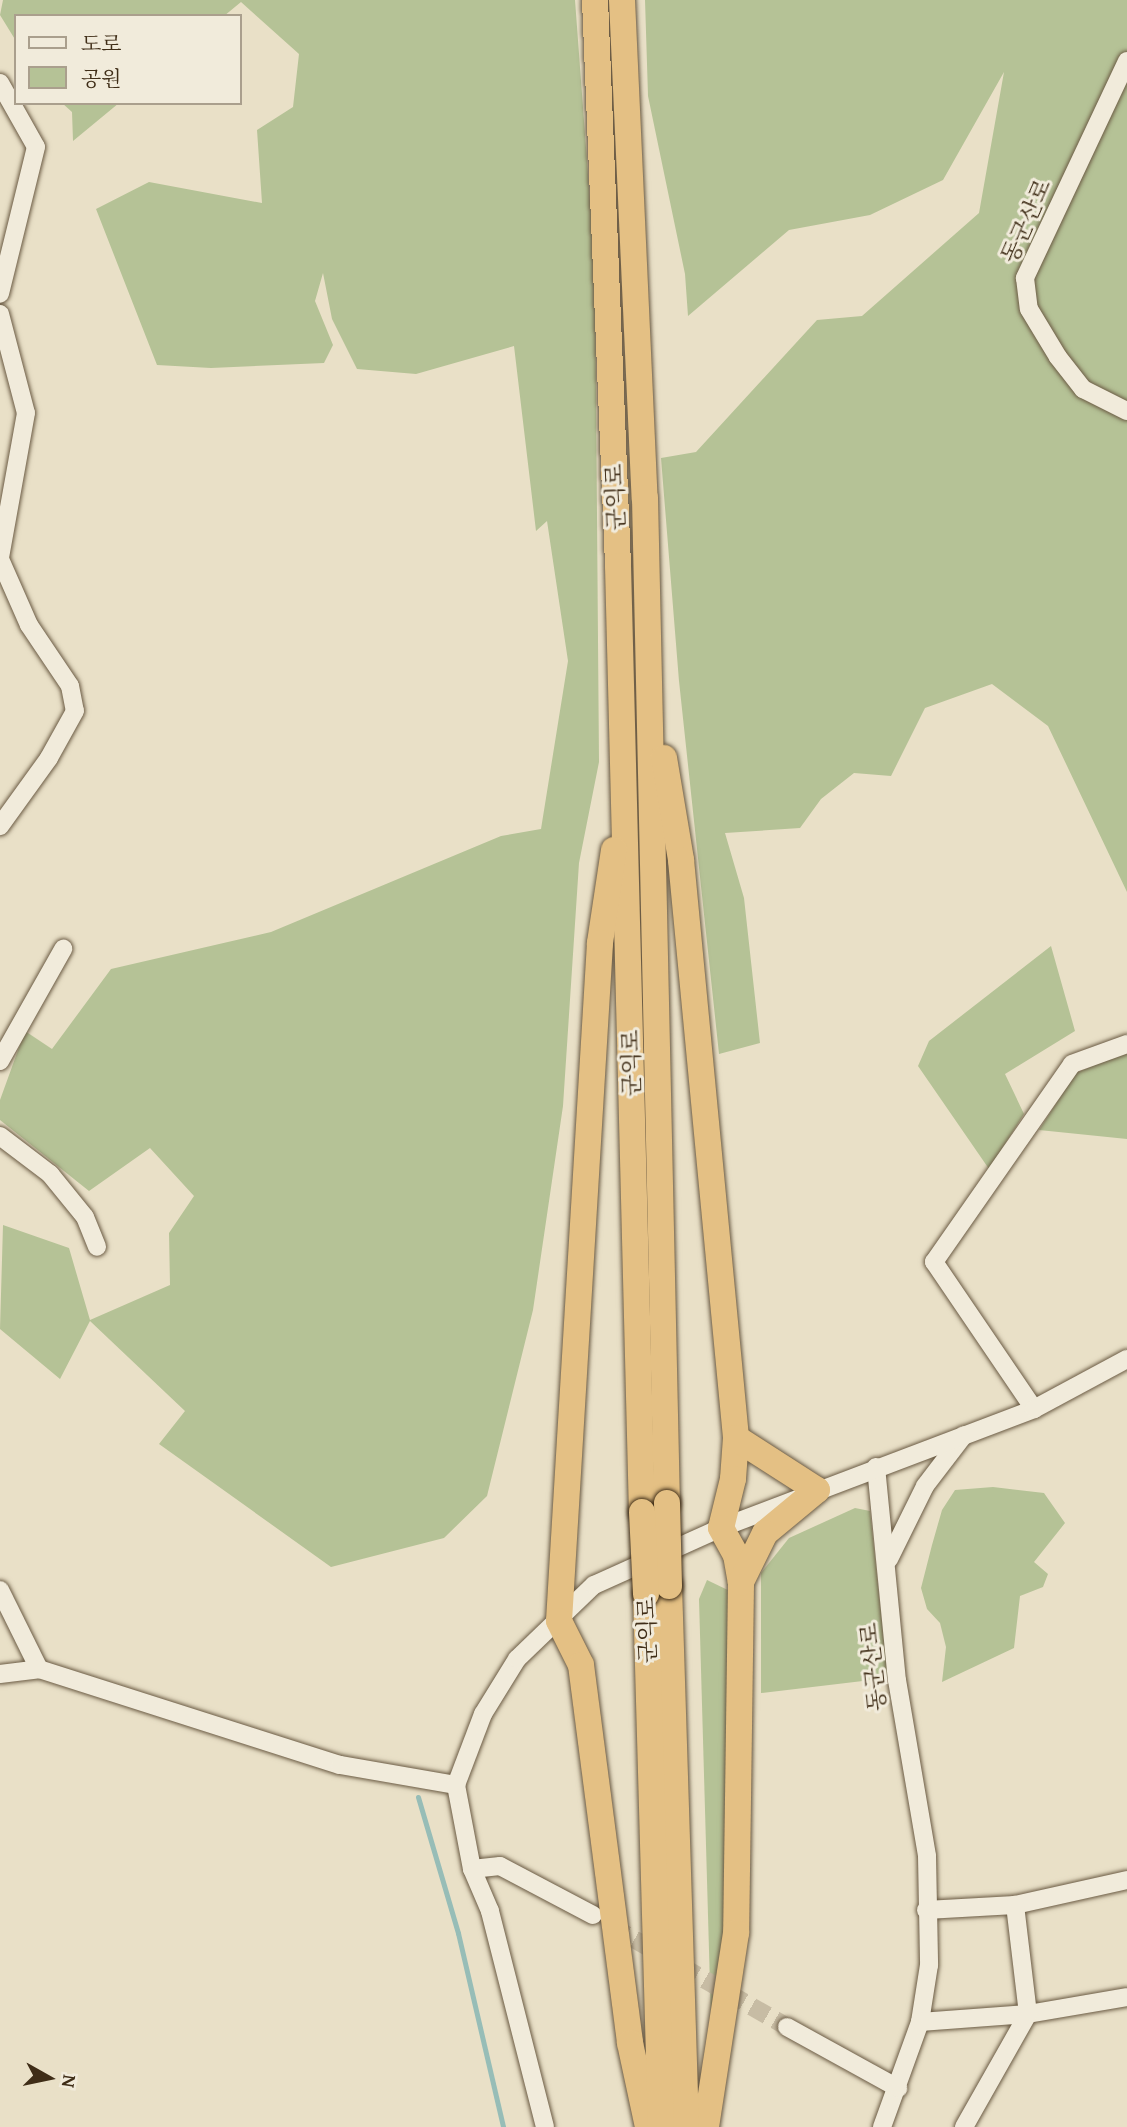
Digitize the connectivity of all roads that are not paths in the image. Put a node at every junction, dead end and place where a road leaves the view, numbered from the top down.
1 (595, 0) edge
2 (622, 0) edge
3 (1127, 61) edge
4 (0, 83) edge
5 (0, 294) edge
6 (0, 314) edge
7 (1127, 411) edge
8 (0, 559) edge
9 (649, 670) junction
10 (624, 783) junction
11 (0, 826) edge
12 (63, 949) dead end
13 (1127, 1044) edge
14 (0, 1061) edge
15 (0, 1136) edge
16 (97, 1247) dead end
17 (1127, 1359) edge
18 (1034, 1409) junction
19 (964, 1435) junction
20 (736, 1438) junction
21 (876, 1467) junction
22 (817, 1490) junction
23 (721, 1528) junction
24 (888, 1563) junction
25 (741, 1584) junction
26 (0, 1590) edge
27 (657, 1590) junction
28 (559, 1621) junction
29 (39, 1669) junction
30 (0, 1674) edge
31 (456, 1785) junction
32 (472, 1870) junction
33 (1127, 1880) edge
34 (1015, 1905) junction
35 (926, 1910) junction
36 (593, 1915) tunnel mouth
37 (1127, 1997) edge
38 (1028, 2014) junction
39 (920, 2022) junction
40 (788, 2027) tunnel mouth
41 (898, 2088) junction
42 (545, 2127) edge
43 (648, 2127) edge
44 (661, 2127) edge
45 (686, 2127) edge
46 (706, 2127) edge
47 (882, 2127) edge
48 (964, 2127) edge

1 - 10 highway, 군익로
2 - 9 highway, 군익로
3 - 7 street, 동군산로
4 - 5 street
6 - 8 street
8 - 11 street
9 - 20 highway
9 - 27 highway, 군익로, bridge
10 - 27 highway, 군익로, bridge
10 - 28 highway
12 - 14 street
13 - 18 street
15 - 16 street
17 - 18 street
18 - 19 street
19 - 21 street
19 - 24 street
20 - 22 highway
20 - 23 highway
21 - 22 street
21 - 24 street, 동군산로
22 - 23 street
22 - 25 highway
23 - 25 highway
23 - 28 street
24 - 35 street, 동군산로
25 - 46 highway
26 - 29 street
27 - 44 highway, 군익로
27 - 45 highway, 군익로
28 - 31 street
28 - 43 highway
29 - 30 street
29 - 31 street
31 - 32 street
32 - 36 street
32 - 42 street
33 - 34 street
34 - 35 street
34 - 38 street
35 - 39 street, 동군산로
37 - 38 street
38 - 39 street
38 - 48 street
39 - 41 street, 동군산로
40 - 41 street
41 - 47 street, 동군산로

